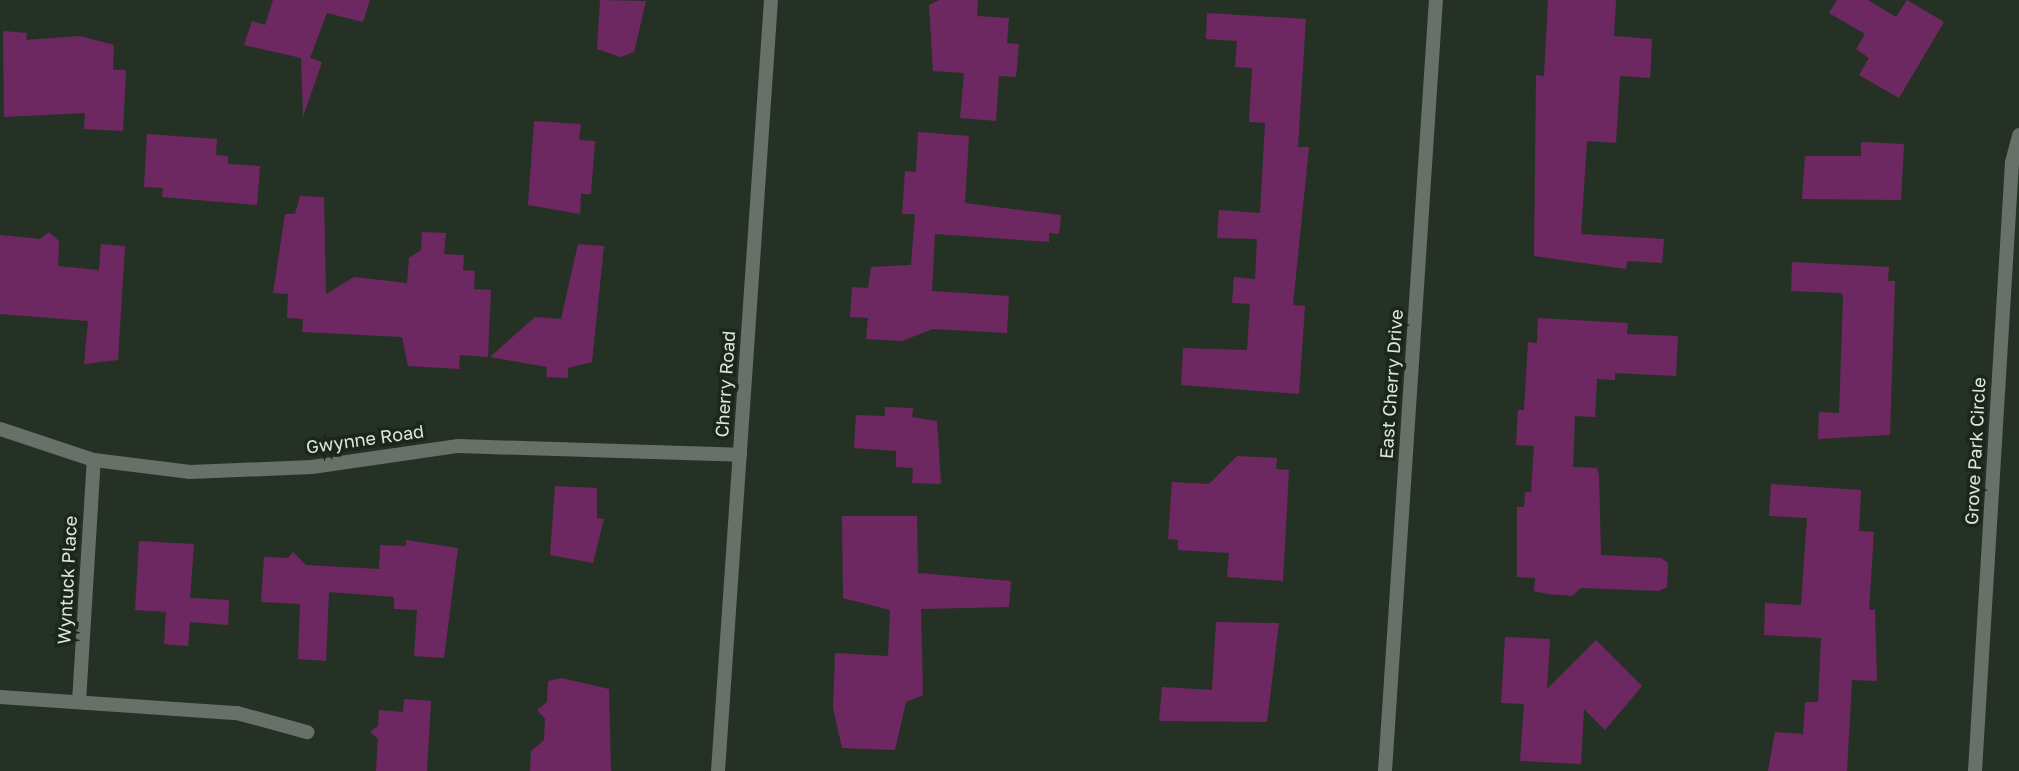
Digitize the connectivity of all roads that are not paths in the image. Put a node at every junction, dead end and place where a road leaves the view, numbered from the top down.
1 (771, 0) edge
2 (1436, 0) edge
3 (2019, 135) edge
4 (0, 429) edge
5 (740, 455) junction
6 (94, 460) junction
7 (0, 698) edge
8 (79, 702) junction
9 (307, 732) dead end
10 (719, 771) edge
11 (1385, 771) edge
12 (1975, 771) edge

1 - 5 street, Cherry Road
2 - 11 street, East Cherry Drive
3 - 12 street, Grove Park Circle
4 - 6 street, Gwynne Road
5 - 6 street, Gwynne Road
5 - 10 street, Cherry Road
6 - 8 street, Wyntuck Place
7 - 8 street
8 - 9 street

